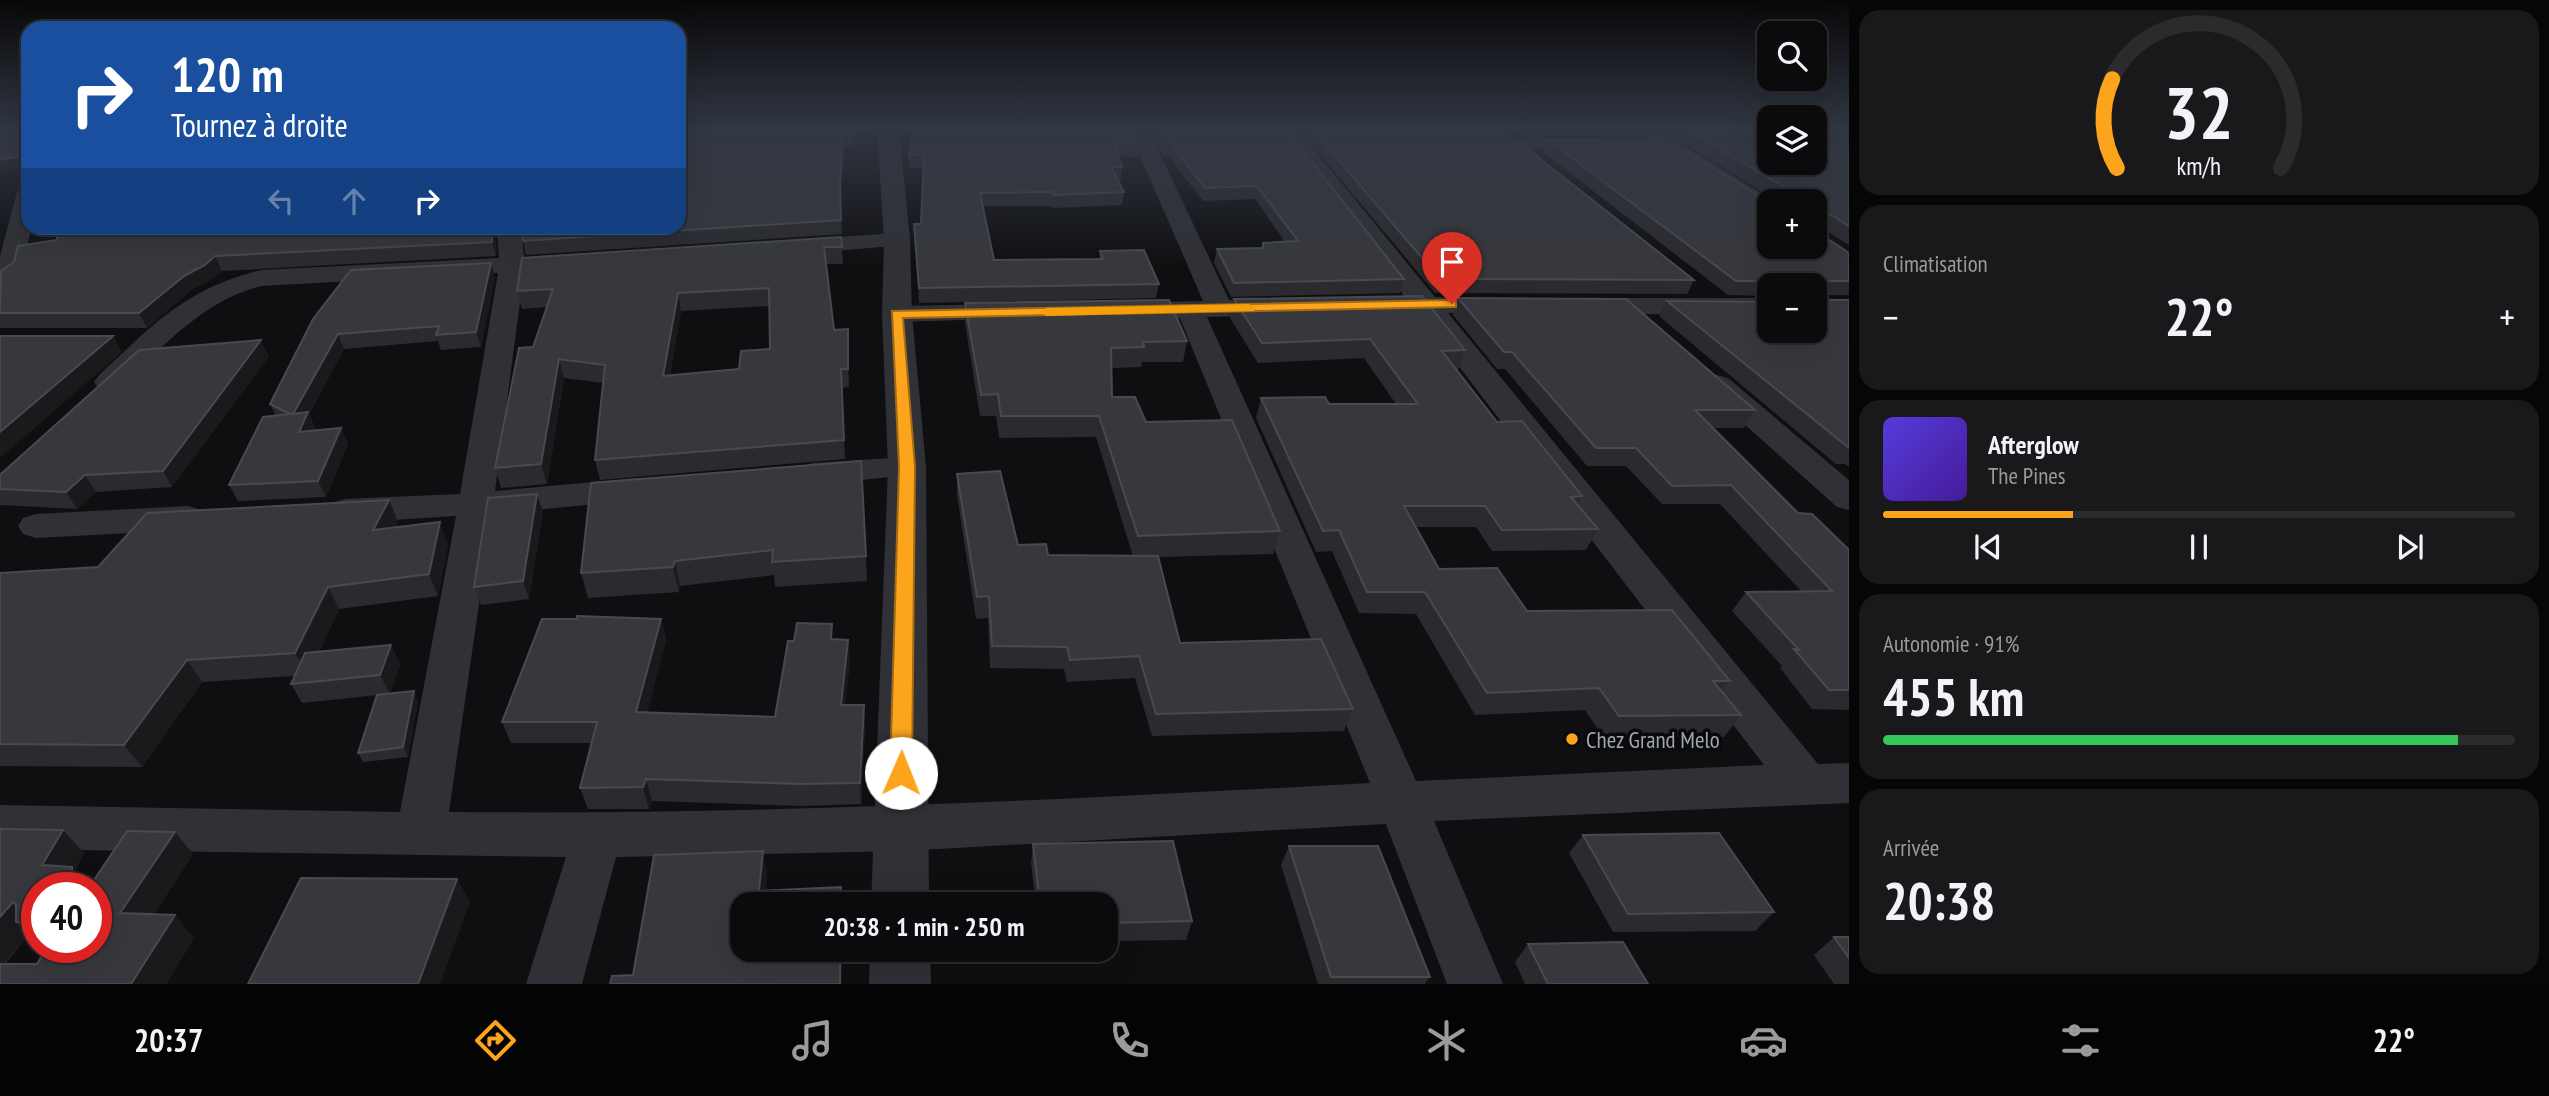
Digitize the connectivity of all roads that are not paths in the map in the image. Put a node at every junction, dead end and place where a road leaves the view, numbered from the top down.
1 (892, 174) edge
2 (1155, 174) edge
3 (1323, 174) edge
4 (1715, 174) edge
5 (21, 197) edge
6 (1757, 200) edge
7 (510, 235) edge
8 (897, 240) junction
9 (766, 248) edge
10 (592, 260) edge
11 (512, 265) junction
12 (8, 275) edge
13 (1689, 280) edge
14 (1427, 304) junction
15 (1358, 305) edge
16 (1721, 306) junction
17 (1757, 306) edge
18 (1303, 307) edge
19 (1628, 307) junction
20 (1205, 309) junction
21 (1106, 311) edge
22 (1037, 312) edge
23 (897, 314) junction
24 (1660, 334) edge
25 (116, 340) dead end
26 (155, 340) junction
27 (1691, 362) edge
28 (94, 395) edge
29 (907, 467) junction
30 (782, 477) edge
31 (672, 486) edge
32 (1849, 499) edge
33 (476, 504) junction
34 (311, 512) edge
35 (215, 517) edge
36 (36, 526) dead end
37 (1828, 784) edge
38 (1402, 802) junction
39 (0, 827) edge
40 (132, 829) junction
41 (900, 829) junction
42 (421, 832) junction
43 (597, 836) junction
44 (102, 872) edge
45 (900, 892) edge
46 (900, 962) edge
47 (554, 984) edge
48 (900, 984) edge
49 (1475, 984) edge

1 - 8 street
2 - 20 street
3 - 14 street
4 - 6 street
5 - 12 street
7 - 11 street
8 - 9 street
8 - 23 street
10 - 11 street
11 - 26 street
11 - 33 street
13 - 16 street
14 - 15 street
14 - 19 street
14 - 37 street
16 - 17 street
16 - 19 street
18 - 20 street
19 - 24 street
20 - 21 street
20 - 38 street
22 - 23 street
23 - 29 street
25 - 26 street
26 - 28 street
27 - 32 street
29 - 30 street
29 - 41 street
31 - 33 street
33 - 34 street
33 - 42 street
35 - 36 street
37 - 38 street
38 - 41 street
38 - 49 street
39 - 40 street
40 - 42 street
40 - 44 street
41 - 43 street
41 - 45 street
42 - 43 street
43 - 47 street
46 - 48 street

